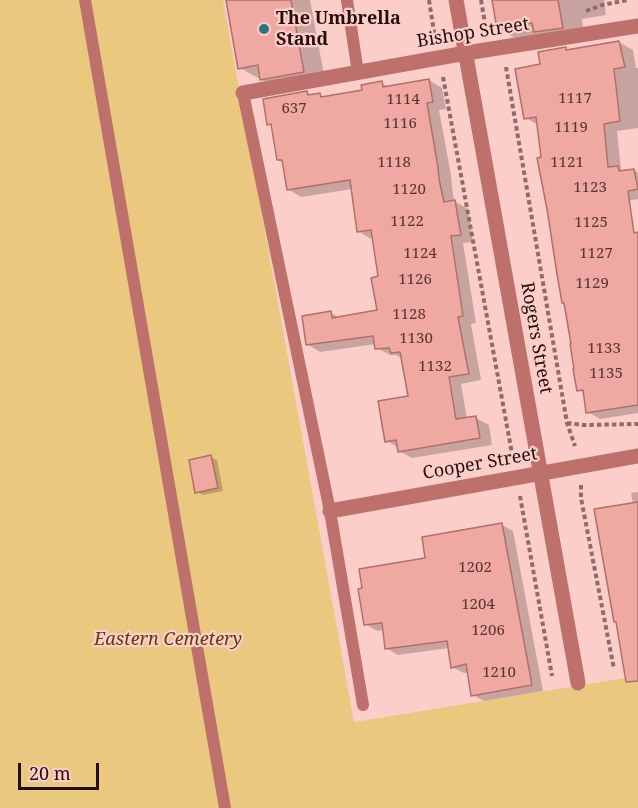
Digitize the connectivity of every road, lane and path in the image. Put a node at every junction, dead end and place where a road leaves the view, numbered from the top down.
1 (85, 0) edge
2 (347, 0) edge
3 (429, 0) edge
4 (456, 0) edge
5 (481, 0) edge
6 (638, 26) edge
7 (494, 49) junction
8 (466, 53) junction
9 (437, 58) junction
10 (358, 73) junction
11 (243, 93) joint
12 (567, 423) junction
13 (638, 424) edge
14 (638, 456) edge
15 (582, 466) junction
16 (540, 473) junction
17 (518, 477) junction
18 (330, 511) junction
19 (614, 669) dead end
20 (552, 676) dead end
21 (578, 683) dead end
22 (363, 705) dead end
23 (225, 808) edge

1 - 23 lane
2 - 10 lane
3 - 9 path
4 - 8 street, Rogers Street
5 - 7 path
6 - 7 street, Bishop Street
7 - 8 street, Bishop Street
7 - 12 path
8 - 9 street, Bishop Street
8 - 16 street, Rogers Street
9 - 10 street, Bishop Street
9 - 17 path
10 - 11 street, Bishop Street
11 - 18 lane
12 - 13 path
12 - 15 path
14 - 15 street, Cooper Street
15 - 16 street, Cooper Street
15 - 19 path
16 - 17 street, Cooper Street
16 - 21 street, Rogers Street
17 - 18 street, Cooper Street
17 - 20 path
18 - 22 lane

